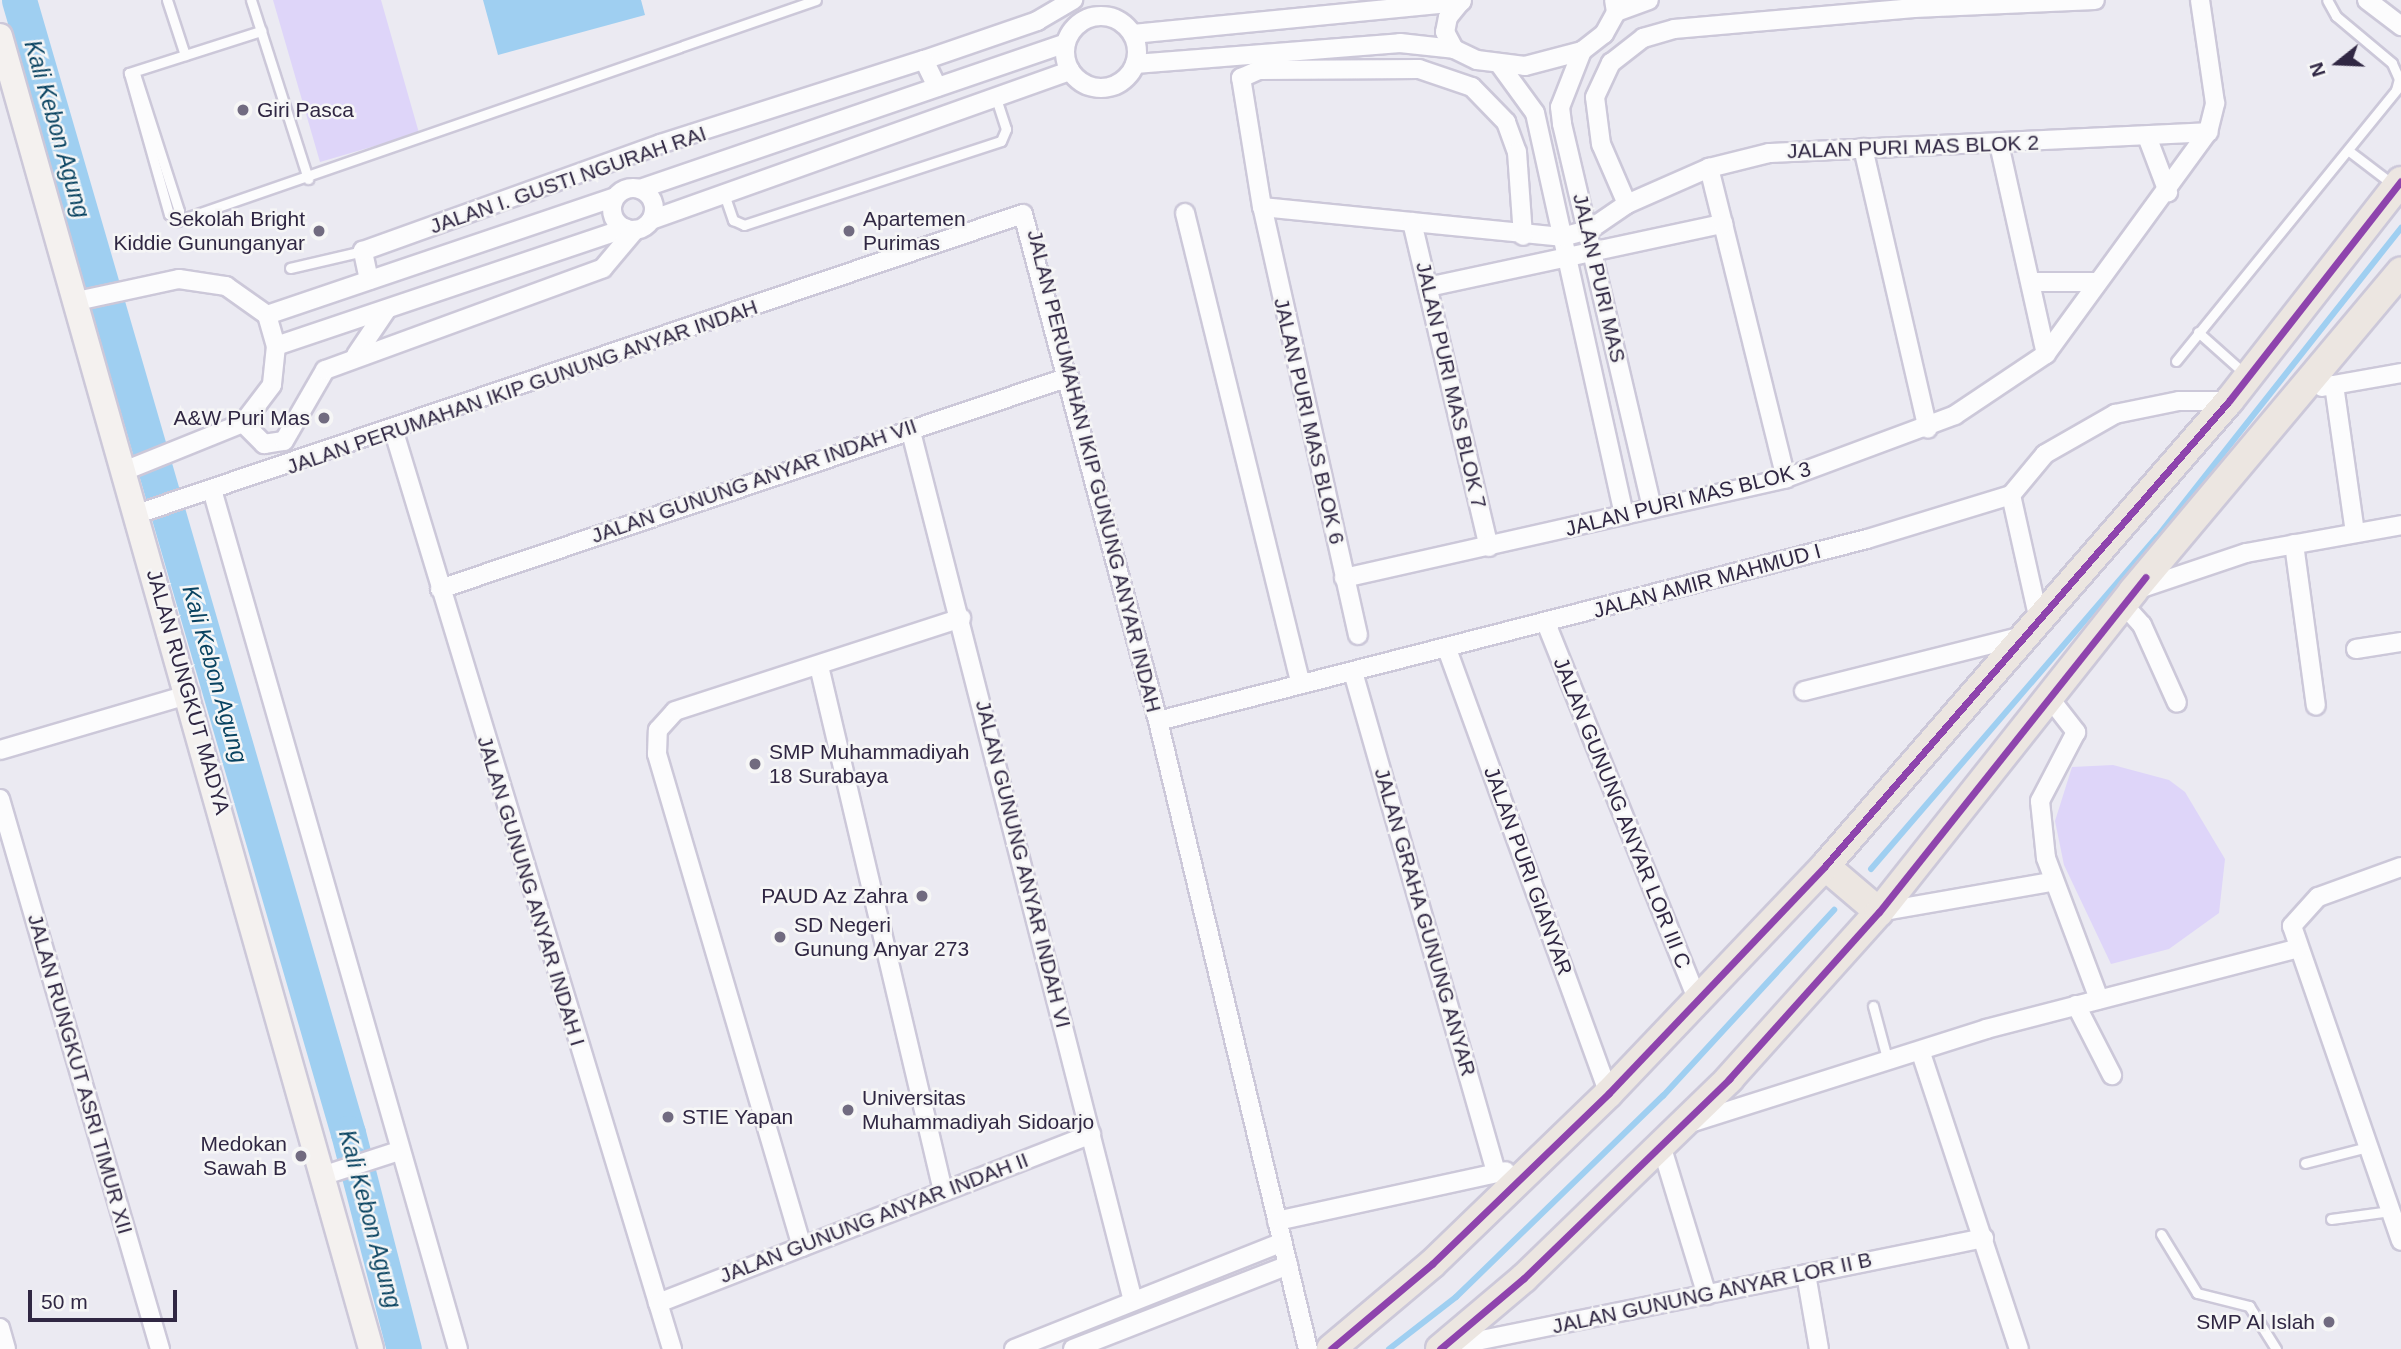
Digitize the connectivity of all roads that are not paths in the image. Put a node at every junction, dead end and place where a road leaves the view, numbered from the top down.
1 (167, 0) edge
2 (251, 0) edge
3 (816, 0) edge
4 (1073, 0) edge
5 (1649, 0) edge
6 (2095, 0) edge
7 (2200, 0) edge
8 (2328, 0) edge
9 (2367, 0) edge
10 (1462, 1) edge
11 (1326, 5) edge
12 (1615, 6) edge
13 (2401, 26) edge
14 (261, 31) junction
15 (1133, 34) junction
16 (0, 36) edge
17 (1066, 43) junction
18 (1454, 49) junction
19 (1583, 51) junction
20 (184, 55) junction
21 (1135, 64) junction
22 (1500, 65) junction
23 (1070, 71) junction
24 (930, 73) junction
25 (996, 99) junction
26 (795, 104) junction
27 (1560, 107) junction
28 (1535, 113) junction
29 (804, 132) junction
30 (2208, 132) junction
31 (2148, 139) junction
32 (1999, 144) junction
33 (1863, 148) junction
34 (2349, 151) junction
35 (1571, 158) junction
36 (1547, 164) junction
37 (1709, 168) junction
38 (308, 179) junction
39 (2398, 184) edge
40 (640, 189) junction
41 (2168, 192) junction
42 (724, 194) junction
43 (615, 197) junction
44 (1628, 204) junction
45 (1262, 207) junction
46 (1185, 213) dead end
47 (1412, 222) junction
48 (1723, 224) junction
49 (637, 226) junction
50 (1589, 230) junction
51 (1523, 236) junction
52 (1562, 237) junction
53 (363, 251) junction
54 (1594, 252) junction
55 (1567, 258) junction
56 (290, 268) dead end
57 (2401, 272) edge
58 (369, 281) junction
59 (2031, 282) junction
60 (2098, 282) junction
61 (1428, 287) junction
62 (87, 298) junction
63 (387, 309) junction
64 (267, 316) junction
65 (2198, 332) junction
66 (276, 346) junction
67 (2046, 354) junction
68 (356, 355) junction
69 (2176, 361) dead end
70 (2401, 373) edge
71 (2248, 376) junction
72 (1069, 377) junction
73 (2321, 387) junction
74 (2229, 401) junction
75 (243, 423) junction
76 (910, 428) junction
77 (1928, 429) junction
78 (394, 432) junction
79 (134, 468) junction
80 (1786, 478) junction
81 (213, 493) junction
82 (2011, 495) junction
83 (1652, 509) junction
84 (147, 512) junction
85 (1624, 516) junction
86 (2401, 524) edge
87 (2356, 533) junction
88 (2294, 544) junction
89 (1489, 547) junction
90 (1344, 578) junction
91 (440, 589) junction
92 (2128, 598) junction
93 (961, 618) junction
94 (1546, 623) junction
95 (2029, 626) junction
96 (1358, 635) dead end
97 (2401, 642) edge
98 (1447, 649) junction
99 (2356, 649) dead end
100 (819, 666) junction
101 (1353, 672) junction
102 (1301, 684) junction
103 (1804, 691) dead end
104 (190, 694) junction
105 (2048, 696) junction
106 (2177, 704) dead end
107 (2316, 706) dead end
108 (1158, 721) junction
109 (0, 750) edge
110 (0, 799) edge
111 (1825, 866) junction
112 (2401, 867) edge
113 (2051, 882) junction
114 (1879, 912) junction
115 (2299, 948) junction
116 (2099, 999) junction
117 (1698, 1002) junction
118 (2076, 1005) junction
119 (1873, 1006) dead end
120 (1921, 1053) junction
121 (1888, 1063) junction
122 (2112, 1075) dead end
123 (1728, 1079) junction
124 (1609, 1093) junction
125 (1740, 1109) junction
126 (1091, 1133) junction
127 (1671, 1135) junction
128 (2368, 1147) junction
129 (390, 1153) junction
130 (2305, 1163) dead end
131 (1526, 1170) junction
132 (1496, 1171) junction
133 (330, 1173) junction
134 (943, 1191) junction
135 (2390, 1210) junction
136 (2331, 1219) dead end
137 (1278, 1221) junction
138 (2161, 1234) dead end
139 (1984, 1238) junction
140 (2401, 1241) edge
141 (1283, 1242) junction
142 (802, 1247) junction
143 (1288, 1265) junction
144 (1806, 1274) junction
145 (1707, 1294) junction
146 (1133, 1301) junction
147 (658, 1303) junction
148 (0, 1328) edge
149 (6, 1349) edge
150 (160, 1349) edge
151 (371, 1349) edge
152 (458, 1349) edge
153 (672, 1349) edge
154 (1014, 1349) edge
155 (1073, 1349) edge
156 (1308, 1349) edge
157 (1331, 1349) edge
158 (1440, 1349) edge
159 (1819, 1349) edge
160 (2019, 1349) edge
161 (2276, 1349) edge

1 - 20 lane
2 - 14 lane
3 - 38 lane
4 - 24 street, JALAN I. GUSTI NGURAH RAI
5 - 12 street
6 - 44 street
7 - 30 street, JALAN PURI MAS BLOK 3
8 - 34 lane
9 - 13 street
10 - 11 street
10 - 18 street
11 - 15 street
12 - 19 street
14 - 20 lane
14 - 38 lane
15 - 17 street
15 - 21 street
16 - 62 street, JALAN RUNGKUT MADYA
17 - 23 street
17 - 24 street, JALAN I. GUSTI NGURAH RAI
18 - 21 street
18 - 22 street
19 - 22 street
19 - 27 street
20 - 38 lane
21 - 23 street
22 - 28 street, JALAN PURI MAS
23 - 25 street
24 - 26 street, JALAN I. GUSTI NGURAH RAI
24 - 29 street, JALAN I. GUSTI NGURAH RAI
25 - 42 street
25 - 42 lane
26 - 29 street
26 - 53 street, JALAN I. GUSTI NGURAH RAI
27 - 28 street
27 - 35 street, JALAN PURI MAS
28 - 36 street, JALAN PURI MAS
29 - 40 street, JALAN I. GUSTI NGURAH RAI
30 - 31 street, JALAN PURI MAS BLOK 2
30 - 41 street, JALAN PURI MAS BLOK 3
31 - 32 street, JALAN PURI MAS BLOK 2
31 - 41 street
32 - 33 street, JALAN PURI MAS BLOK 2
32 - 59 street
33 - 37 street, JALAN PURI MAS BLOK 2
33 - 77 street
34 - 39 lane
34 - 65 lane
35 - 36 street
35 - 50 street, JALAN PURI MAS
36 - 52 street, JALAN PURI MAS
37 - 44 street, JALAN PURI MAS BLOK 2
37 - 48 street
39 - 71 main road
40 - 43 street, JALAN I. GUSTI NGURAH RAI
40 - 49 street
41 - 60 street, JALAN PURI MAS BLOK 3
42 - 49 street
43 - 49 street
43 - 58 street, JALAN I. GUSTI NGURAH RAI
44 - 50 street, JALAN PURI MAS BLOK 2
45 - 47 street, JALAN PURI MAS BLOK 2
45 - 51 street, JALAN PURI MAS BLOK 6
45 - 90 street, JALAN PURI MAS BLOK 6
46 - 102 street
47 - 51 street, JALAN PURI MAS BLOK 2
47 - 61 street, JALAN PURI MAS BLOK 7
48 - 54 street
48 - 80 street
49 - 63 street
49 - 68 street
50 - 52 street, JALAN PURI MAS BLOK 2
50 - 54 street, JALAN PURI MAS
51 - 52 street, JALAN PURI MAS BLOK 2
52 - 55 street, JALAN PURI MAS
53 - 56 lane, JALAN I. GUSTI NGURAH RAI
53 - 58 street
54 - 55 street
54 - 83 street, JALAN PURI MAS
55 - 61 street
55 - 85 street, JALAN PURI MAS
57 - 73 main road
58 - 64 street, JALAN I. GUSTI NGURAH RAI
59 - 60 street
59 - 67 street
60 - 67 street, JALAN PURI MAS BLOK 3
61 - 89 street, JALAN PURI MAS BLOK 7
62 - 64 street
62 - 79 street, JALAN RUNGKUT MADYA
63 - 66 street
63 - 68 street
64 - 66 street
65 - 69 lane
65 - 71 lane
66 - 75 street
67 - 77 street, JALAN PURI MAS BLOK 3
68 - 75 street
70 - 73 street
71 - 74 main road
72 - 76 street, JALAN GUNUNG ANYAR INDAH VII
72 - 78 street, JALAN PERUMAHAN IKIP GUNUNG ANYAR INDAH
72 - 108 street, JALAN PERUMAHAN IKIP GUNUNG ANYAR INDAH
73 - 87 street
73 - 92 main road
74 - 82 street
74 - 95 main road
75 - 79 street
76 - 91 street, JALAN GUNUNG ANYAR INDAH VII
76 - 93 street, JALAN GUNUNG ANYAR INDAH VI
77 - 80 street, JALAN PURI MAS BLOK 3
78 - 81 street, JALAN PERUMAHAN IKIP GUNUNG ANYAR INDAH
78 - 91 street, JALAN GUNUNG ANYAR INDAH I
79 - 84 street, JALAN RUNGKUT MADYA
80 - 83 street, JALAN PURI MAS BLOK 3
81 - 84 street, JALAN PERUMAHAN IKIP GUNUNG ANYAR INDAH
81 - 129 street
82 - 94 street, JALAN AMIR MAHMUD I
82 - 95 street
83 - 85 street, JALAN PURI MAS BLOK 3
84 - 104 street, JALAN RUNGKUT MADYA
85 - 89 street, JALAN PURI MAS BLOK 3
86 - 87 street
87 - 88 street
88 - 92 street
88 - 107 street
89 - 90 street, JALAN PURI MAS BLOK 3
90 - 96 street, JALAN PURI MAS BLOK 6
91 - 147 street, JALAN GUNUNG ANYAR INDAH I
92 - 105 main road
92 - 106 street
93 - 100 street
93 - 126 street, JALAN GUNUNG ANYAR INDAH VI
94 - 98 street, JALAN AMIR MAHMUD I
94 - 117 street, JALAN GUNUNG ANYAR LOR III C
95 - 103 street
95 - 111 main road
97 - 99 street
98 - 101 street, JALAN AMIR MAHMUD I
98 - 124 street, JALAN PURI GIANYAR
100 - 134 street
100 - 142 street
101 - 102 street, JALAN AMIR MAHMUD I
101 - 132 street, JALAN GRAHA GUNUNG ANYAR
102 - 108 street, JALAN AMIR MAHMUD I
104 - 109 street
104 - 133 street, JALAN RUNGKUT MADYA
105 - 113 street
105 - 114 main road
108 - 137 street, JALAN PERUMAHAN IKIP GUNUNG ANYAR INDAH
110 - 150 street, JALAN RUNGKUT ASRI TIMUR XII
111 - 114 main road
111 - 117 main road
112 - 115 street
113 - 114 street
113 - 116 street
114 - 123 main road
115 - 116 street
115 - 128 street
116 - 118 street
117 - 124 main road
118 - 120 street
118 - 122 street
119 - 121 lane
120 - 121 street
120 - 139 street
121 - 125 street
123 - 125 street
123 - 127 main road
124 - 131 main road
125 - 127 street
126 - 134 street, JALAN GUNUNG ANYAR INDAH II
126 - 146 street, JALAN GUNUNG ANYAR INDAH VI
127 - 145 street
127 - 158 main road
128 - 130 lane
128 - 135 street
129 - 133 street
129 - 152 street
131 - 132 street
131 - 157 main road
132 - 137 street
133 - 151 street, JALAN RUNGKUT MADYA
134 - 142 street, JALAN GUNUNG ANYAR INDAH II
135 - 136 lane
135 - 140 street
137 - 141 street, JALAN PERUMAHAN IKIP GUNUNG ANYAR INDAH
138 - 161 lane
139 - 144 street, JALAN GUNUNG ANYAR LOR II B
139 - 160 street
141 - 143 street, JALAN PERUMAHAN IKIP GUNUNG ANYAR INDAH
141 - 146 street
142 - 147 street, JALAN GUNUNG ANYAR INDAH II
143 - 155 street
143 - 156 street, JALAN PERUMAHAN IKIP GUNUNG ANYAR INDAH
144 - 145 street, JALAN GUNUNG ANYAR LOR II B
144 - 159 street
145 - 158 street, JALAN GUNUNG ANYAR LOR II B
146 - 154 street
147 - 153 street, JALAN GUNUNG ANYAR INDAH I
148 - 149 street

